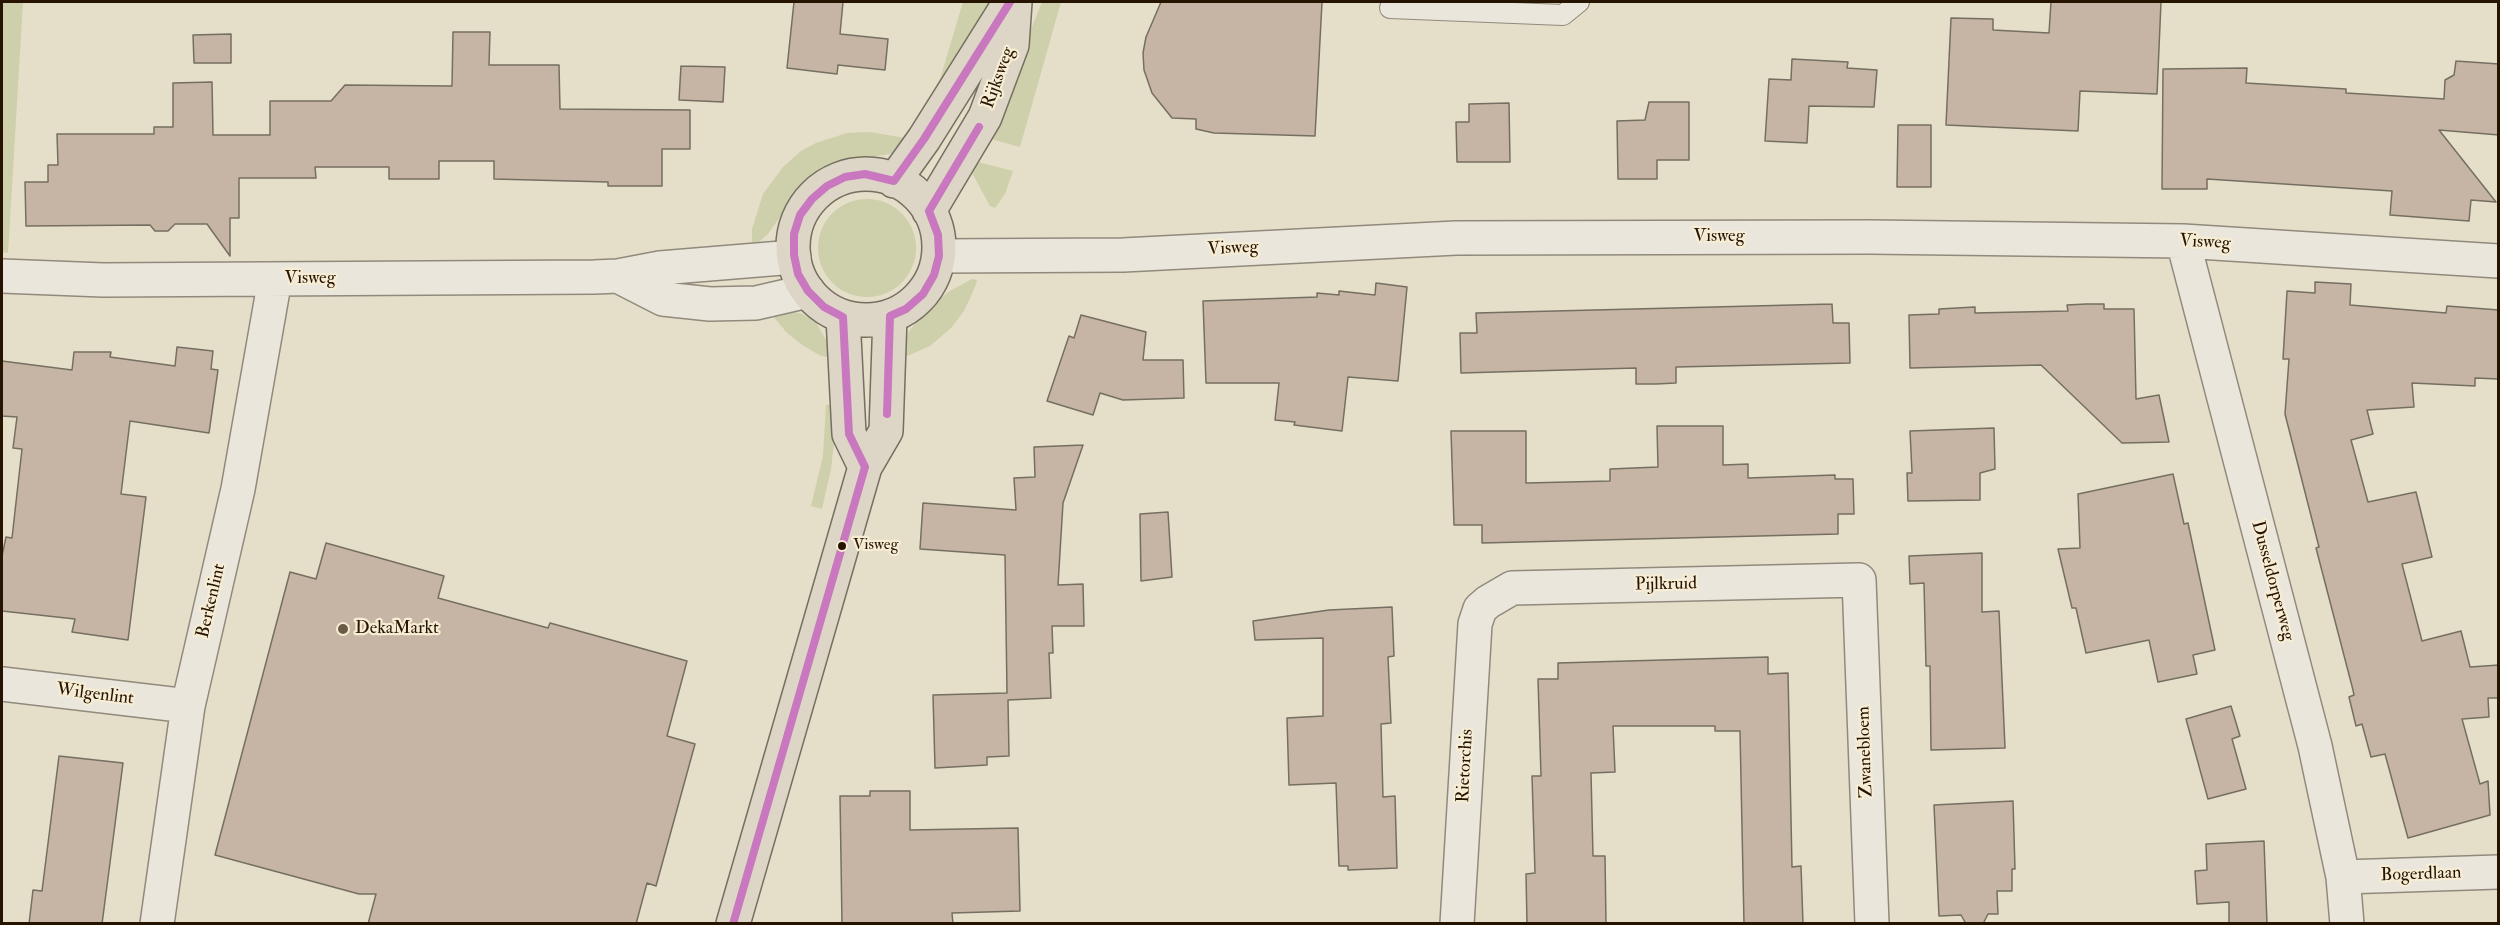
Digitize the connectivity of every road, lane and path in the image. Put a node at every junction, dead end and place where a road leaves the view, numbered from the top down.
1 (1010, 2) edge
2 (1015, 2) edge
3 (1579, 2) edge
4 (1390, 8) dead end
5 (894, 181) junction
6 (929, 211) junction
7 (2183, 241) junction
8 (939, 256) junction
9 (794, 257) junction
10 (2499, 261) edge
11 (2, 276) edge
12 (618, 276) junction
13 (275, 279) junction
14 (808, 291) junction
15 (890, 316) junction
16 (843, 317) junction
17 (865, 467) junction
18 (1859, 580) joint
19 (1480, 609) joint
20 (2, 684) edge
21 (188, 706) junction
22 (2499, 872) edge
23 (2343, 877) junction
24 (158, 924) edge
25 (734, 924) edge
26 (1457, 924) edge
27 (1872, 924) edge
28 (2347, 924) edge

1 - 5 main road, Rijksweg
2 - 6 main road, Rijksweg
3 - 4 lane
5 - 6 main road
5 - 9 main road
6 - 8 main road
7 - 8 street, Visweg
7 - 10 street, Visweg
7 - 23 street, Dusseldorperweg
8 - 15 main road
9 - 12 street, Visweg
9 - 14 main road
11 - 13 street, Visweg
12 - 13 street, Visweg
12 - 14 street, Visweg
13 - 21 street, Berkenlint
14 - 16 main road
15 - 16 main road
15 - 17 main road
16 - 17 main road
17 - 25 main road
18 - 19 street, Pijlkruid
18 - 27 street, Zwanebloem
19 - 26 street, Rietorchis
20 - 21 street, Wilgenlint
21 - 24 street, Berkenlint
22 - 23 street, Bogerdlaan
23 - 28 street, Dusseldorperweg

